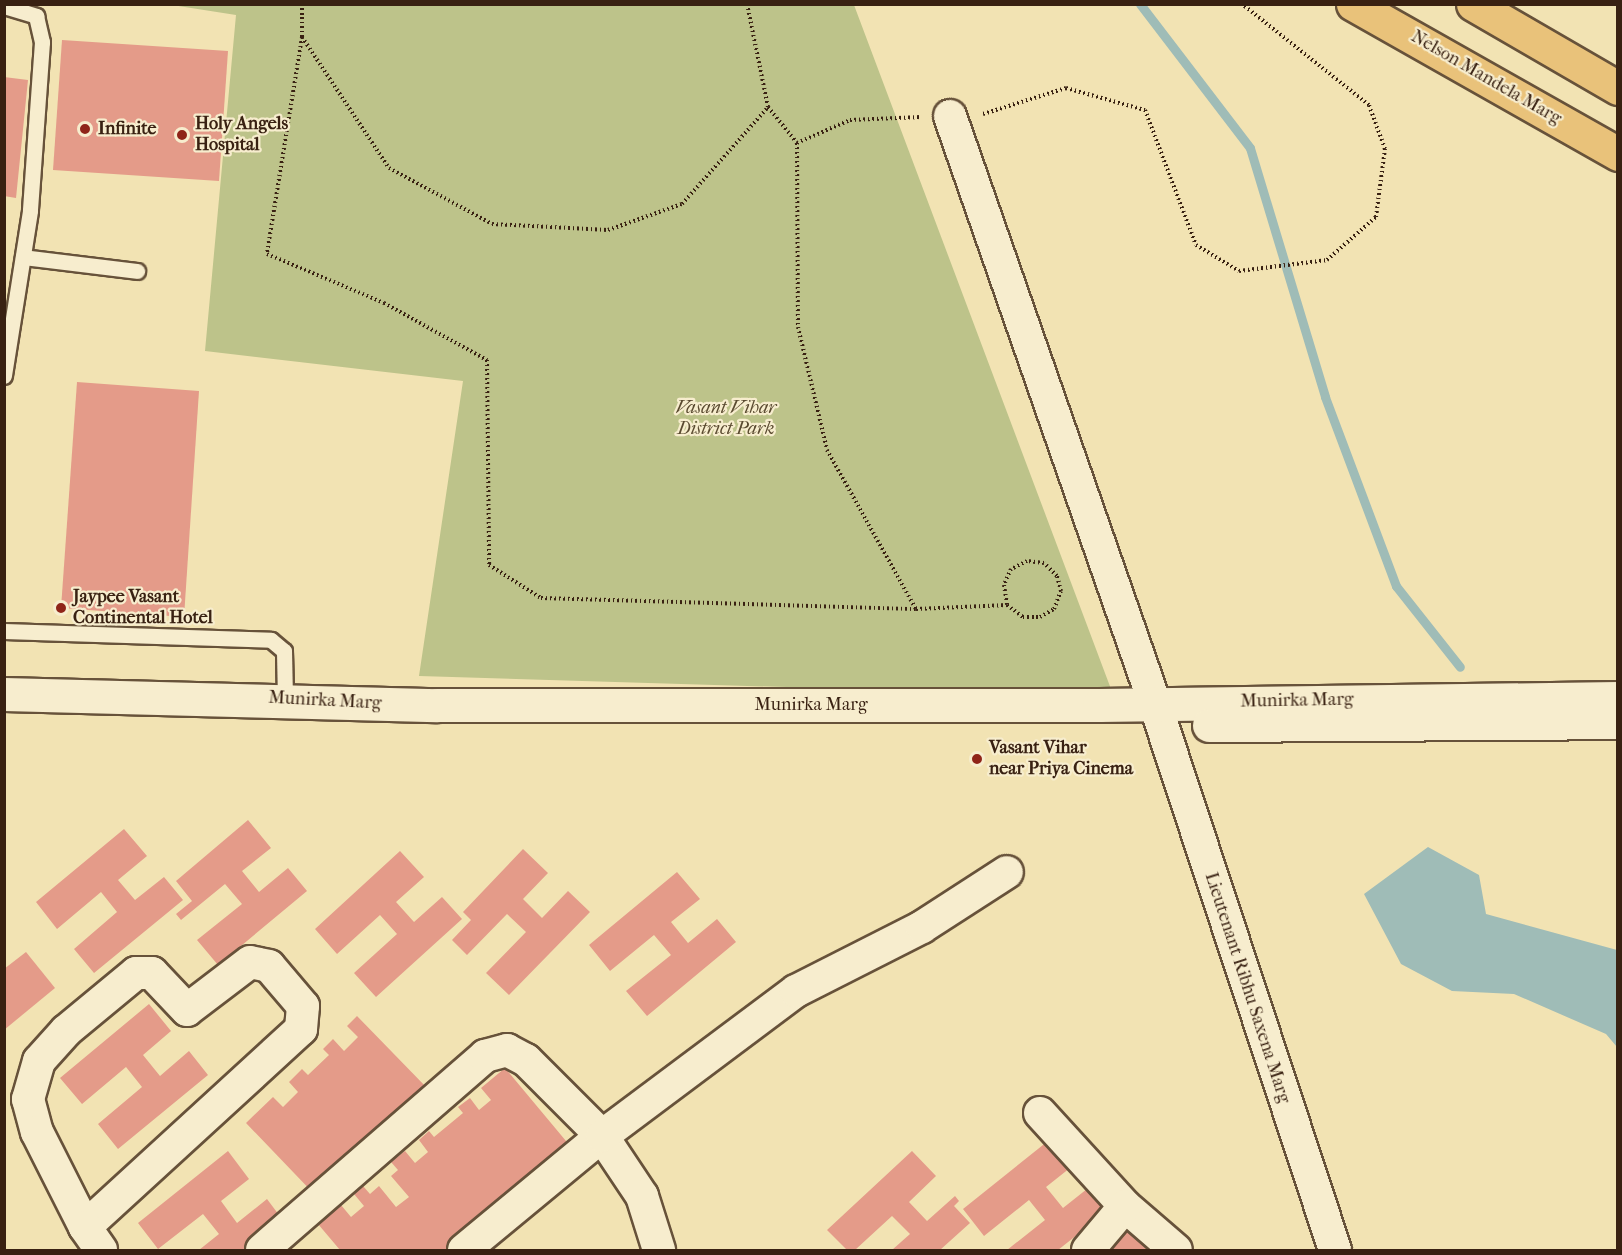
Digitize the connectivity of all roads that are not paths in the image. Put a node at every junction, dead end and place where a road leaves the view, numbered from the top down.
1 (1353, 4) edge
2 (1473, 4) edge
3 (4, 6) edge
4 (1617, 88) edge
5 (950, 116) road end
6 (1617, 154) edge
7 (23, 257) junction
8 (137, 271) dead end
9 (4, 376) edge
10 (4, 631) edge
11 (4, 694) edge
12 (1617, 698) edge
13 (285, 699) junction
14 (1158, 714) junction
15 (4, 717) edge
16 (1617, 722) edge
17 (1007, 872) dead end
18 (1040, 1113) dead end
19 (602, 1136) junction
20 (1125, 1206) junction
21 (93, 1239) edge
22 (262, 1251) edge
23 (464, 1251) edge
24 (659, 1251) edge
25 (1088, 1251) edge
26 (1176, 1251) edge
27 (1335, 1251) edge

1 - 6 main road, Nelson Mandela Marg
2 - 4 main road
3 - 7 lane
5 - 14 street, Lieutenant Ribhu Saxena Marg
7 - 8 lane
7 - 9 lane
10 - 13 lane
11 - 13 street, Munirka Marg
12 - 14 street, Munirka Marg
13 - 14 street, Munirka Marg
14 - 15 street, Munirka Marg
14 - 16 street, Munirka Marg
14 - 27 street, Lieutenant Ribhu Saxena Marg
17 - 19 street
18 - 20 street
19 - 22 street
19 - 23 street
19 - 24 street
20 - 25 street
20 - 26 street
21 - 21 street

